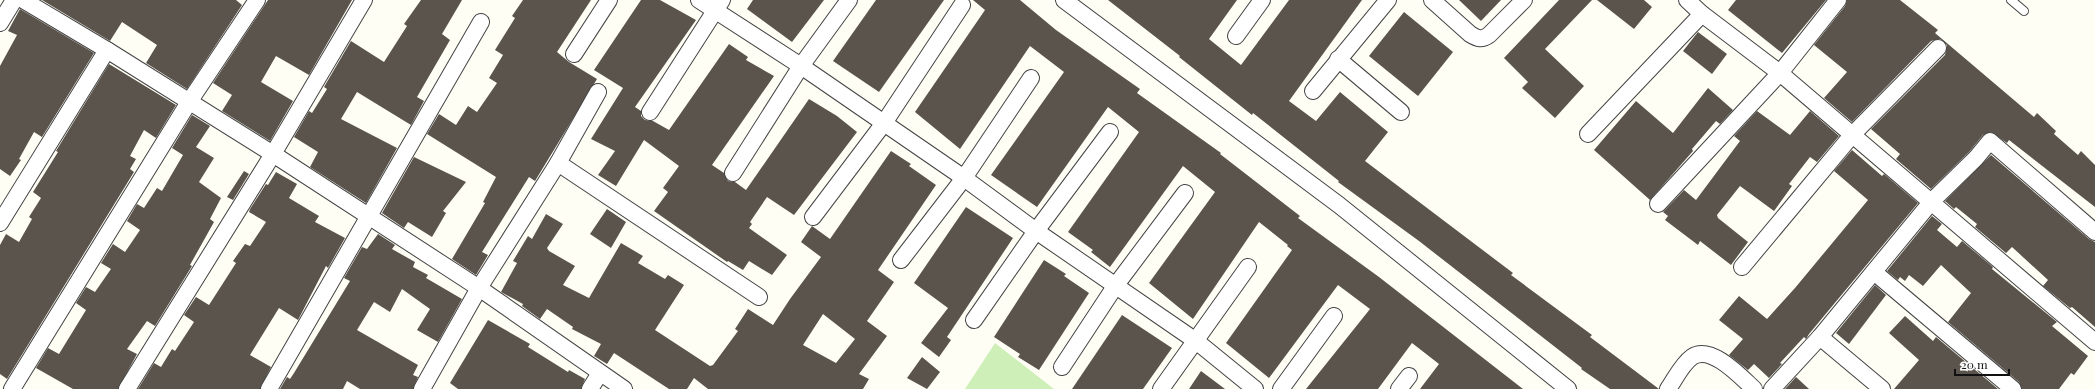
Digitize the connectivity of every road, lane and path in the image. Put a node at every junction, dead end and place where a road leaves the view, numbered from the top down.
1 (14, 0) edge
2 (23, 0) edge
3 (257, 0) edge
4 (364, 0) edge
5 (610, 0) edge
6 (700, 0) edge
7 (849, 0) edge
8 (1064, 0) edge
9 (1262, 0) edge
10 (1388, 0) edge
11 (1432, 0) edge
12 (1524, 0) edge
13 (1687, 0) edge
14 (1838, 0) edge
15 (2011, 0) edge
16 (718, 5) edge
17 (962, 5) dead end
18 (2024, 11) dead end
19 (1702, 14) junction
20 (0, 22) edge
21 (481, 22) dead end
22 (1236, 36) dead end
23 (1938, 48) dead end
24 (107, 50) junction
25 (574, 54) dead end
26 (1338, 59) junction
27 (801, 66) junction
28 (1780, 73) junction
29 (1031, 78) dead end
30 (1313, 91) dead end
31 (598, 92) dead end
32 (189, 102) junction
33 (650, 112) dead end
34 (1401, 112) dead end
35 (884, 123) junction
36 (1110, 132) dead end
37 (1588, 134) dead end
38 (1853, 134) junction
39 (273, 154) junction
40 (558, 163) junction
41 (733, 173) dead end
42 (964, 178) junction
43 (1185, 193) dead end
44 (1932, 202) junction
45 (1658, 204) dead end
46 (368, 217) junction
47 (813, 217) dead end
48 (0, 223) edge
49 (1036, 232) junction
50 (2095, 232) edge
51 (900, 260) dead end
52 (1248, 267) dead end
53 (1742, 267) dead end
54 (1874, 272) junction
55 (1116, 285) junction
56 (479, 288) junction
57 (759, 297) dead end
58 (1334, 316) dead end
59 (974, 320) dead end
60 (1820, 337) junction
61 (1196, 341) junction
62 (2095, 342) edge
63 (1062, 367) dead end
64 (600, 373) junction
65 (12, 389) edge
66 (127, 389) edge
67 (269, 389) edge
68 (422, 389) edge
69 (590, 389) edge
70 (624, 389) edge
71 (1161, 389) edge
72 (1255, 389) edge
73 (1281, 389) edge
74 (1568, 389) edge
75 (1668, 389) edge
76 (1754, 389) edge
77 (1772, 389) edge
78 (1882, 389) edge
79 (2012, 389) edge

1 - 20 street
2 - 24 street
3 - 32 street
4 - 39 street
5 - 25 street
6 - 16 street
7 - 27 street
8 - 74 street
9 - 22 street
10 - 26 street
11 - 12 street
13 - 19 street
14 - 28 street
15 - 18 lane
16 - 27 street
16 - 33 street
17 - 35 street
19 - 28 street
19 - 37 street
21 - 46 street
23 - 38 street
24 - 32 street
24 - 48 street
26 - 30 street
26 - 34 street
27 - 35 street
27 - 41 street
28 - 38 street
28 - 45 street
29 - 42 street
31 - 40 street
32 - 39 street
32 - 65 street
35 - 42 street
35 - 47 street
36 - 49 street
38 - 44 street
38 - 53 street
39 - 46 street
39 - 66 street
40 - 56 street
40 - 57 street
42 - 49 street
42 - 51 street
43 - 55 street
44 - 50 street
44 - 54 street
44 - 62 street
46 - 56 street
46 - 67 street
49 - 55 street
49 - 59 street
52 - 61 street
54 - 60 street
54 - 79 street
55 - 61 street
55 - 63 street
56 - 64 street
56 - 68 street
58 - 73 street
60 - 77 street
60 - 78 street
61 - 71 street
61 - 72 street
64 - 69 street
64 - 70 street
75 - 76 street

